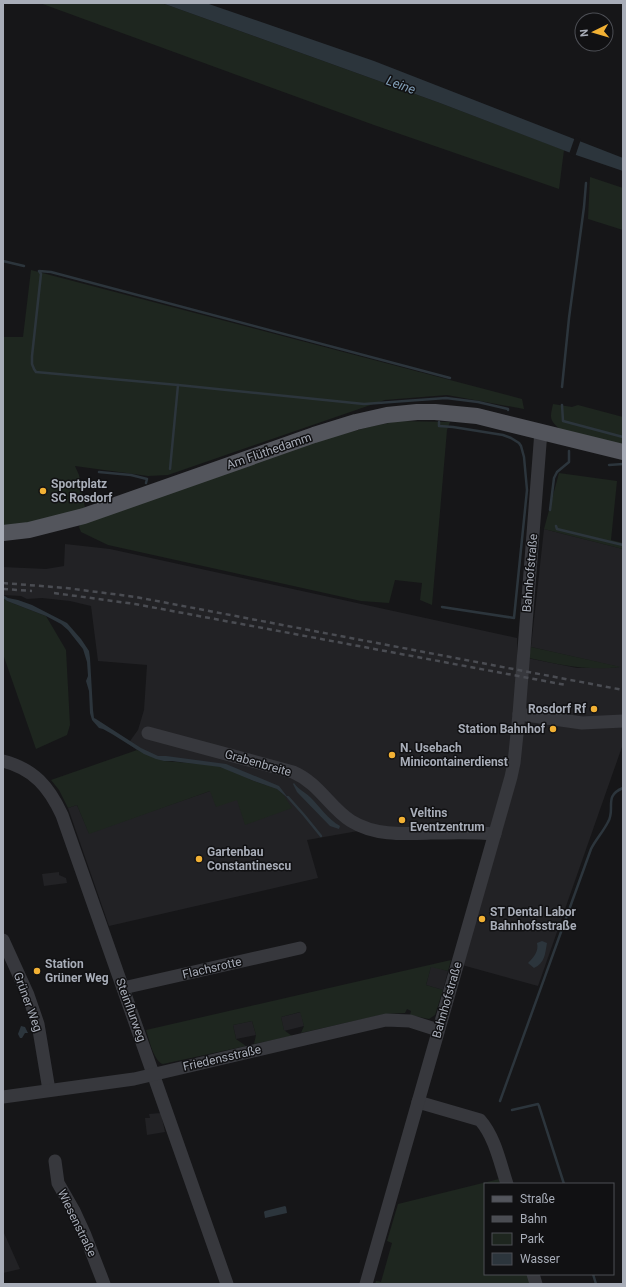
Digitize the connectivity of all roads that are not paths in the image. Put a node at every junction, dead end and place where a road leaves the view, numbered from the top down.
1 (541, 431) junction
2 (623, 452) edge
3 (3, 533) edge
4 (519, 714) junction
5 (623, 721) edge
6 (148, 733) dead end
7 (3, 761) edge
8 (495, 834) junction
9 (3, 940) edge
10 (300, 948) dead end
11 (123, 988) junction
12 (438, 1030) junction
13 (153, 1074) junction
14 (49, 1090) junction
15 (3, 1097) edge
16 (418, 1102) junction
17 (55, 1161) dead end
18 (507, 1183) edge
19 (104, 1284) edge
20 (227, 1284) edge
21 (366, 1284) edge

1 - 2 main road, Am Flüthedamm
1 - 3 main road, Am Flüthedamm
1 - 4 street, Bahnhofstraße
4 - 5 street
4 - 8 street, Bahnhofstraße
6 - 8 street, Grabenbreite
7 - 11 street, Steinflurweg
8 - 12 street, Bahnhofstraße
9 - 14 street, Grüner Weg
10 - 11 street, Flachsrotte
11 - 13 street, Steinflurweg
12 - 13 street, Friedensstraße
12 - 16 street, Bahnhofstraße
13 - 14 street, Friedensstraße
13 - 20 street, Steinflurweg
14 - 15 street, Friedensstraße
16 - 18 street
16 - 21 street, Bahnhofstraße
17 - 19 street, Wiesenstraße

